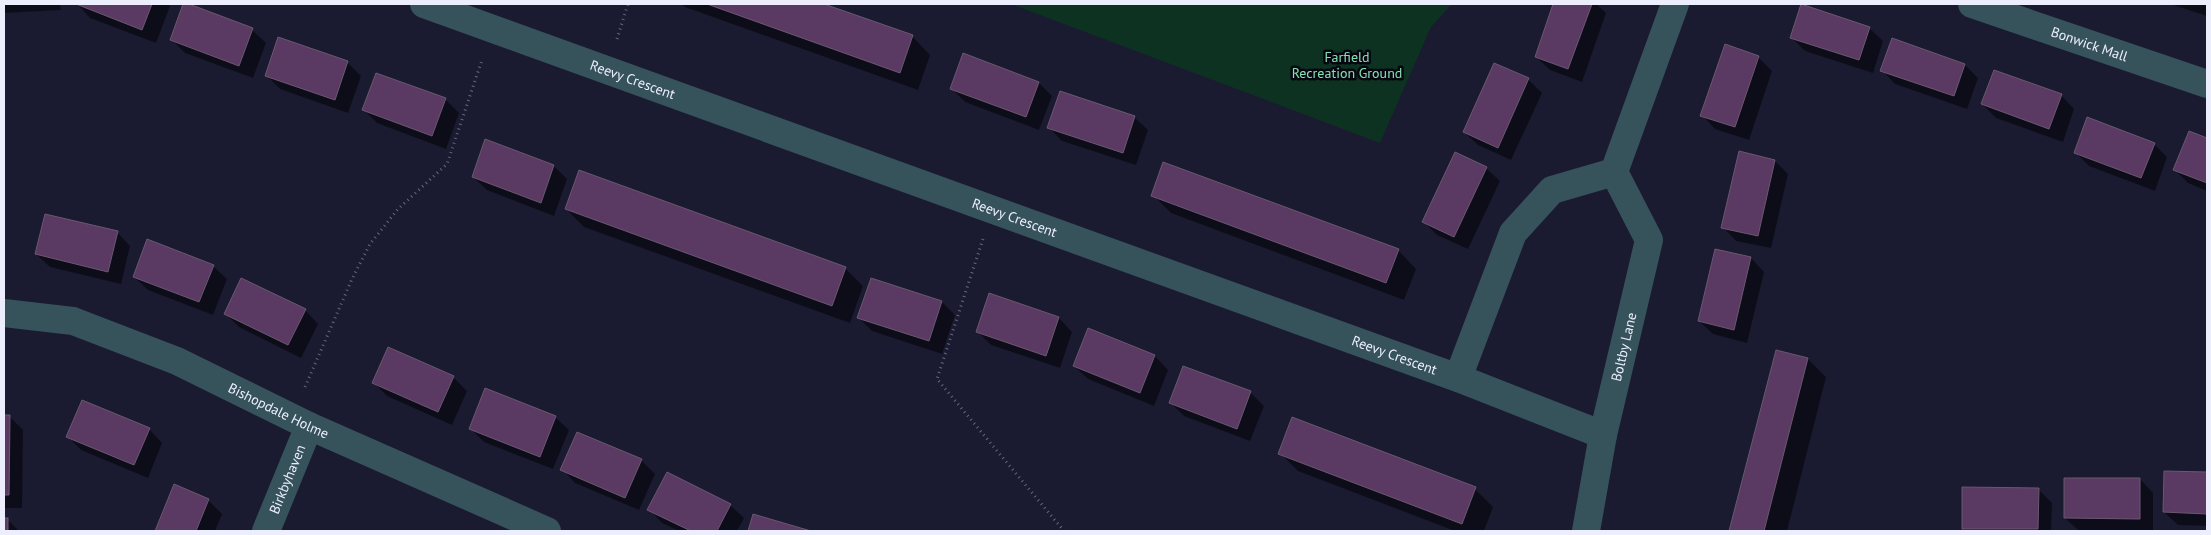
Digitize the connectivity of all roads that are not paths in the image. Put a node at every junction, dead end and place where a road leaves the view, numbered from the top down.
1 (424, 4) edge
2 (1675, 4) edge
3 (1972, 4) edge
4 (2207, 84) edge
5 (1614, 172) junction
6 (4, 313) edge
7 (1458, 378) junction
8 (300, 422) junction
9 (1603, 435) junction
10 (266, 531) edge
11 (547, 531) edge
12 (1586, 531) edge

1 - 7 street, Reevy Crescent
2 - 5 street
3 - 4 street, Bonwick Mall
5 - 7 street
5 - 9 street, Boltby Lane
6 - 8 street, Bishopdale Holme
7 - 9 street, Reevy Crescent
8 - 10 street, Birkbyhaven
8 - 11 street, Bishopdale Holme
9 - 12 street, Boltby Lane

